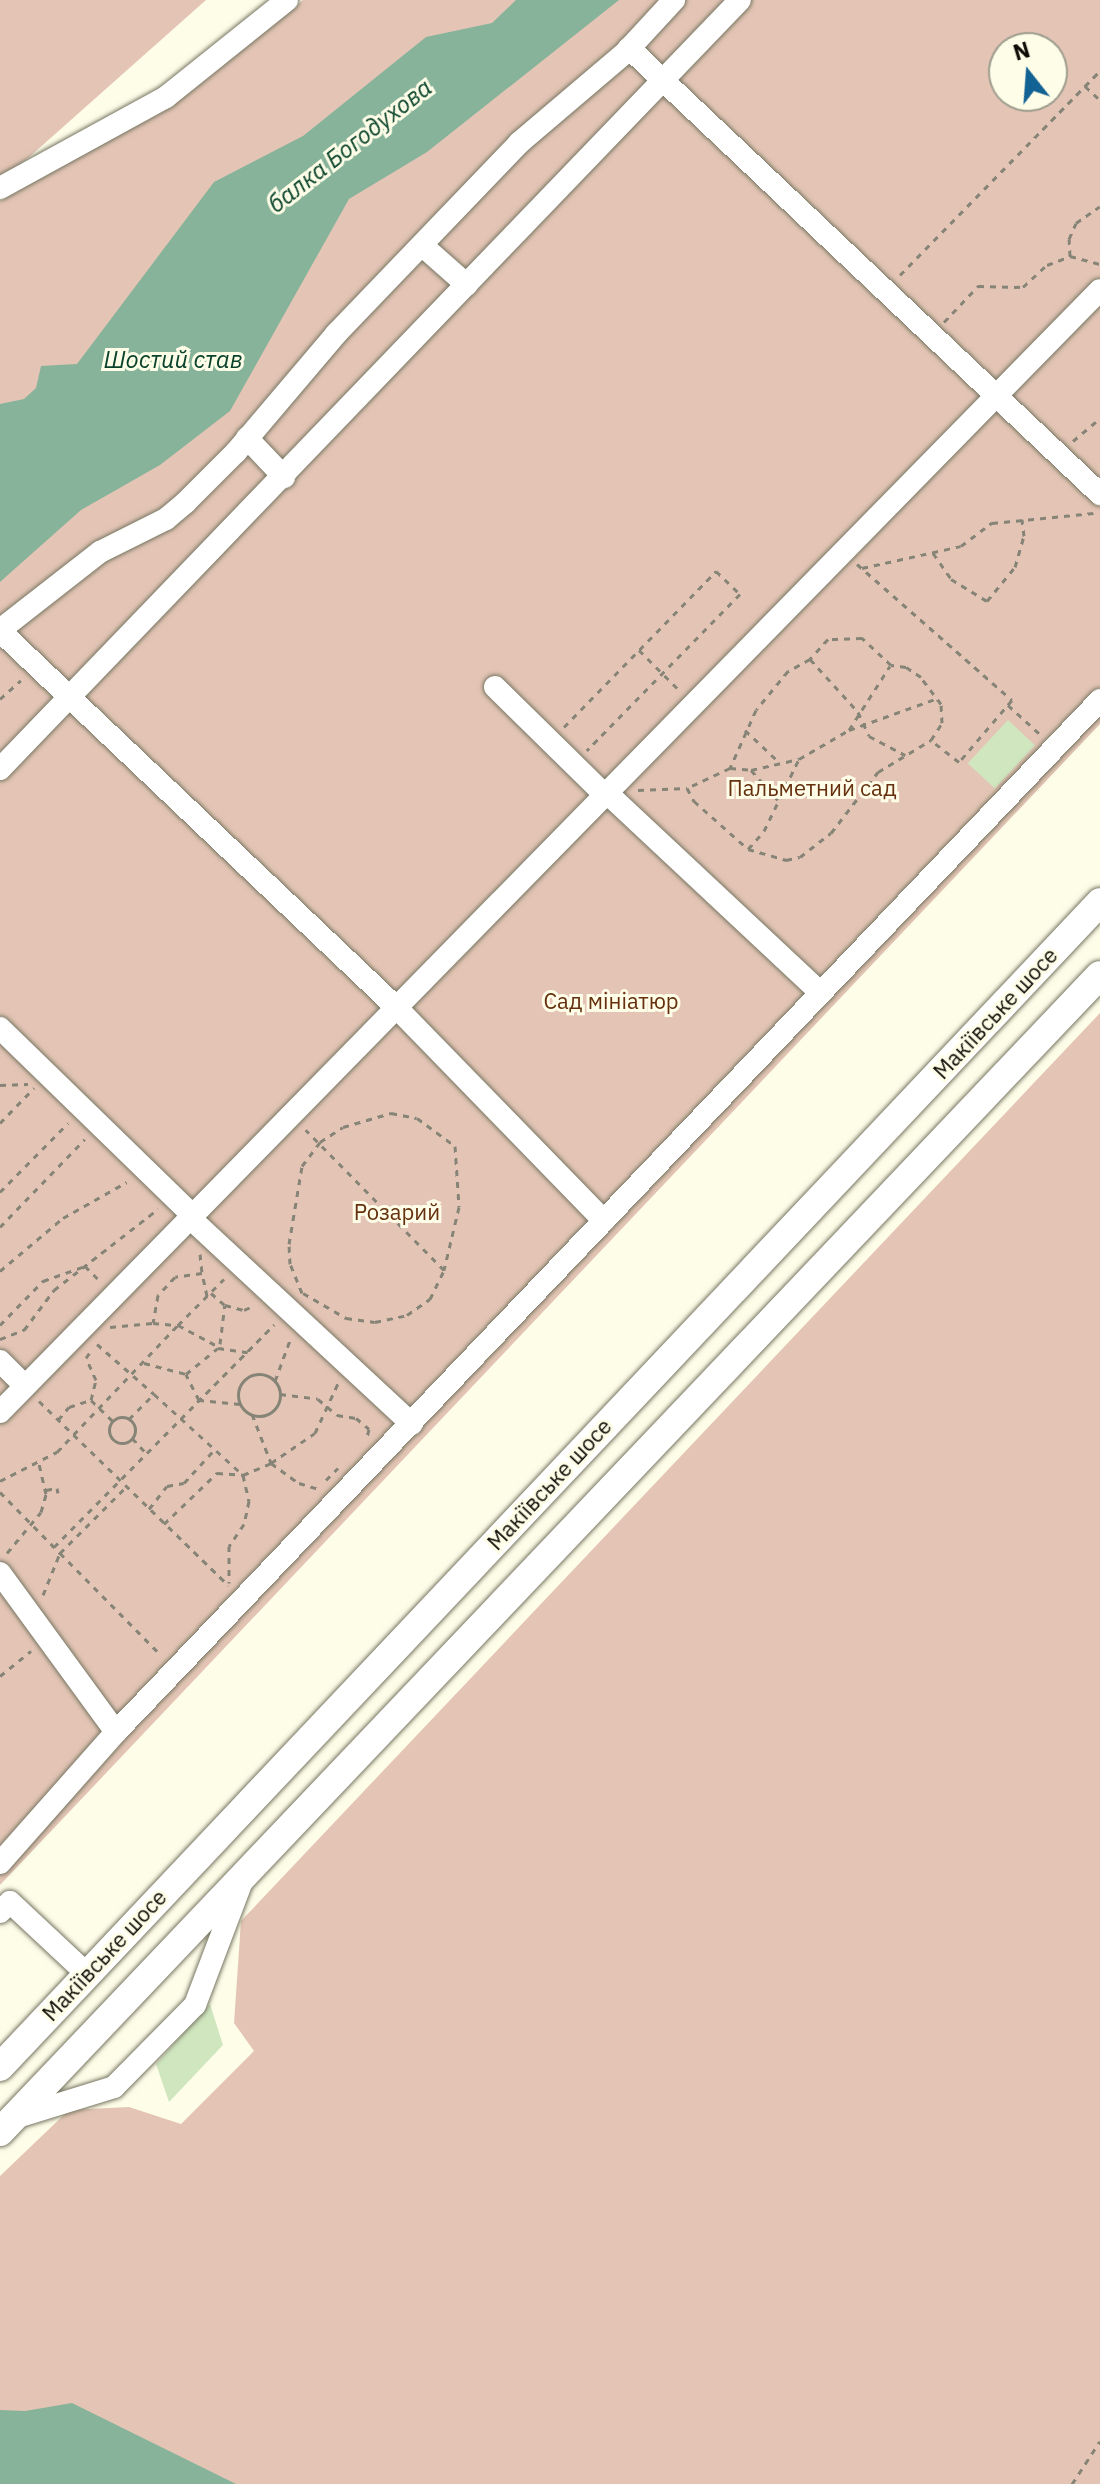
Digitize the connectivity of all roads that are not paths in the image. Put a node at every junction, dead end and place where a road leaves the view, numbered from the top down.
1 (287, 0) edge
2 (674, 0) edge
3 (740, 0) edge
4 (629, 48) junction
5 (665, 78) junction
6 (0, 188) edge
7 (424, 247) junction
8 (467, 285) junction
9 (1100, 290) edge
10 (998, 396) junction
11 (247, 438) junction
12 (284, 477) junction
13 (1100, 494) edge
14 (0, 631) edge
15 (495, 687) dead end
16 (72, 698) junction
17 (1100, 700) edge
18 (0, 769) edge
19 (605, 793) junction
20 (1100, 902) edge
21 (1100, 975) edge
22 (820, 992) junction
23 (396, 1007) junction
24 (0, 1028) edge
25 (190, 1216) junction
26 (604, 1221) junction
27 (0, 1361) edge
28 (25, 1386) junction
29 (0, 1412) edge
30 (412, 1424) junction
31 (0, 1573) edge
32 (116, 1732) junction
33 (0, 1863) edge
34 (246, 1871) junction
35 (3, 1903) edge
36 (86, 1973) junction
37 (0, 2067) edge
38 (6, 2125) edge

1 - 6 street
2 - 4 street
3 - 5 street
4 - 5 street
4 - 7 street
5 - 8 street
5 - 10 street
7 - 8 street
7 - 11 street
8 - 12 street
9 - 10 street
10 - 13 street
10 - 19 street
11 - 12 street
11 - 14 street
12 - 16 street
14 - 16 street
15 - 19 street
16 - 18 street
16 - 23 street
17 - 22 street
19 - 22 street
19 - 23 street
20 - 36 main road, Макіївське шосе
21 - 34 main road, Макіївське шосе
22 - 26 street
23 - 25 street
23 - 26 street
24 - 25 street
25 - 28 street
25 - 30 street
26 - 30 street
27 - 28 street
28 - 29 street
30 - 32 street
31 - 32 street
32 - 33 street
34 - 38 main road, Макіївське шосе
34 - 38 street
35 - 36 street
36 - 37 main road, Макіївське шосе

